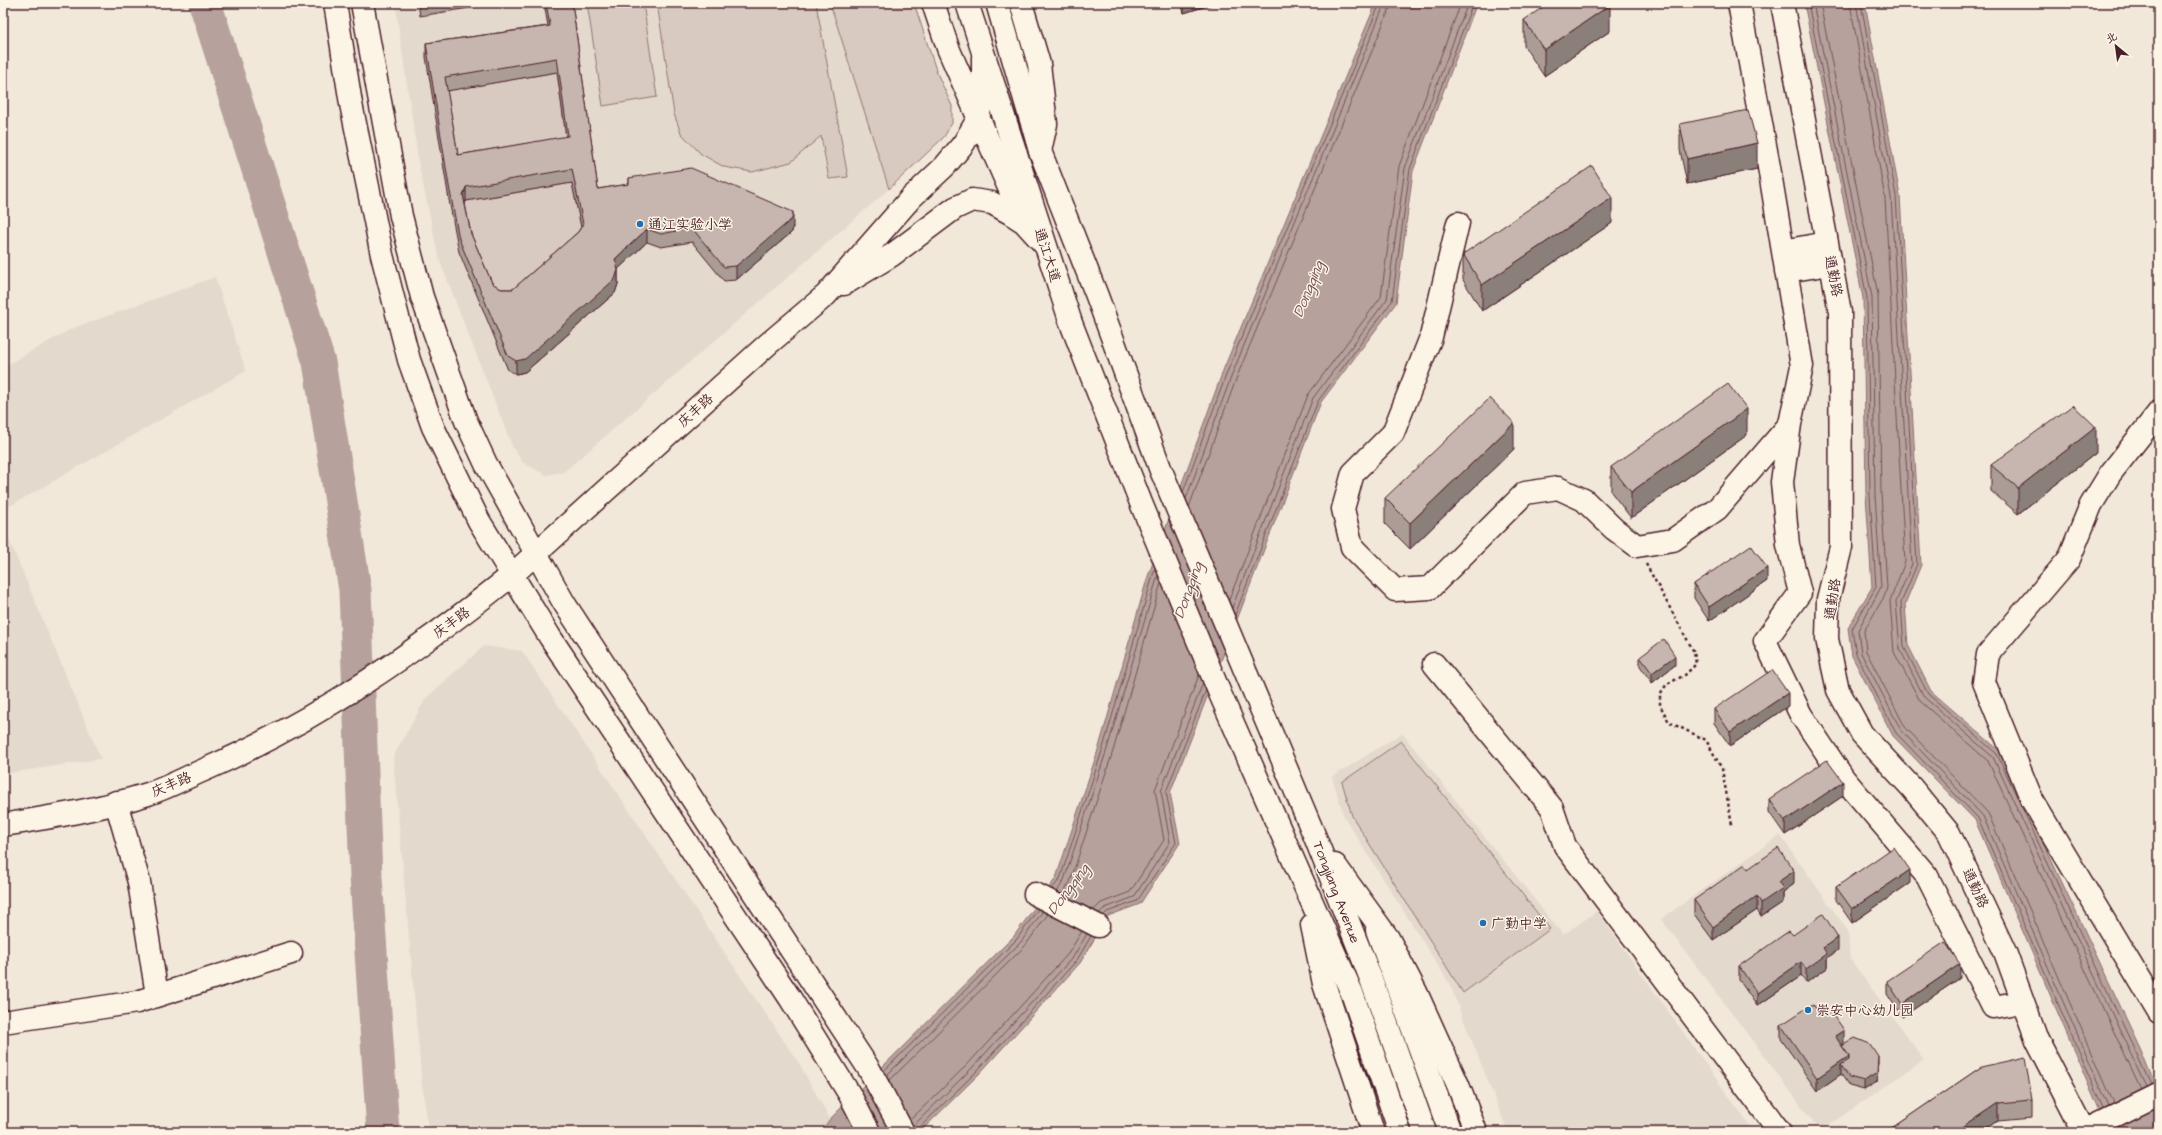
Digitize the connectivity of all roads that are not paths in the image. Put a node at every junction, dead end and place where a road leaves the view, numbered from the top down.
1 (335, 3) edge
2 (362, 3) edge
3 (933, 3) edge
4 (967, 3) edge
5 (997, 3) edge
6 (1021, 3) edge
7 (1739, 3) edge
8 (1782, 3) edge
9 (983, 58) junction
10 (978, 119) junction
11 (1040, 151) junction
12 (1024, 222) junction
13 (1458, 222) dead end
14 (1827, 243) junction
15 (1045, 245) junction
16 (1785, 261) junction
17 (1831, 264) junction
18 (826, 295) junction
19 (2159, 412) edge
20 (1790, 424) junction
21 (536, 554) junction
22 (512, 575) junction
23 (1238, 655) joint
24 (1434, 664) dead end
25 (1221, 696) joint
26 (116, 802) junction
27 (3, 825) edge
28 (1316, 837) junction
29 (1304, 885) junction
30 (1034, 894) dead end
31 (1372, 917) junction
32 (1098, 926) dead end
33 (291, 953) dead end
34 (157, 995) junction
35 (2022, 1002) junction
36 (2159, 1012) edge
37 (3, 1022) edge
38 (2159, 1094) edge
39 (869, 1132) edge
40 (903, 1132) edge
41 (1373, 1132) edge
42 (1400, 1132) edge
43 (1425, 1132) edge
44 (1450, 1132) edge
45 (1476, 1132) edge
46 (1780, 1132) edge
47 (2083, 1132) edge

1 - 22 main road
2 - 21 main road
3 - 10 main road
4 - 9 main road, 通江大道
5 - 11 main road, 通江大道
6 - 11 main road
7 - 16 main road
8 - 14 main road, 通勤路
9 - 10 main road
9 - 15 main road, 通江大道
10 - 12 main road
10 - 18 main road
11 - 23 main road, 通江大道
12 - 15 main road
12 - 18 main road
13 - 20 main road
14 - 16 main road
14 - 17 main road, 通勤路
15 - 25 main road, 通江大道
16 - 17 main road
16 - 20 main road
17 - 35 main road, 通勤路
18 - 21 main road, 庆丰路
19 - 36 main road
20 - 35 main road
21 - 22 main road, 庆丰路
21 - 40 main road
22 - 26 main road, 庆丰路
22 - 39 main road
23 - 28 main road, Tongjiang Avenue
24 - 46 main road
25 - 29 main road, Tongjiang Avenue
26 - 27 main road, 庆丰路
26 - 34 main road
28 - 31 main road
28 - 43 main road, Tongjiang Avenue
29 - 41 main road
29 - 42 main road, Tongjiang Avenue
30 - 32 main road
31 - 44 main road
31 - 45 main road
33 - 34 main road
34 - 37 main road
35 - 47 main road, 通勤路
38 - 47 main road

